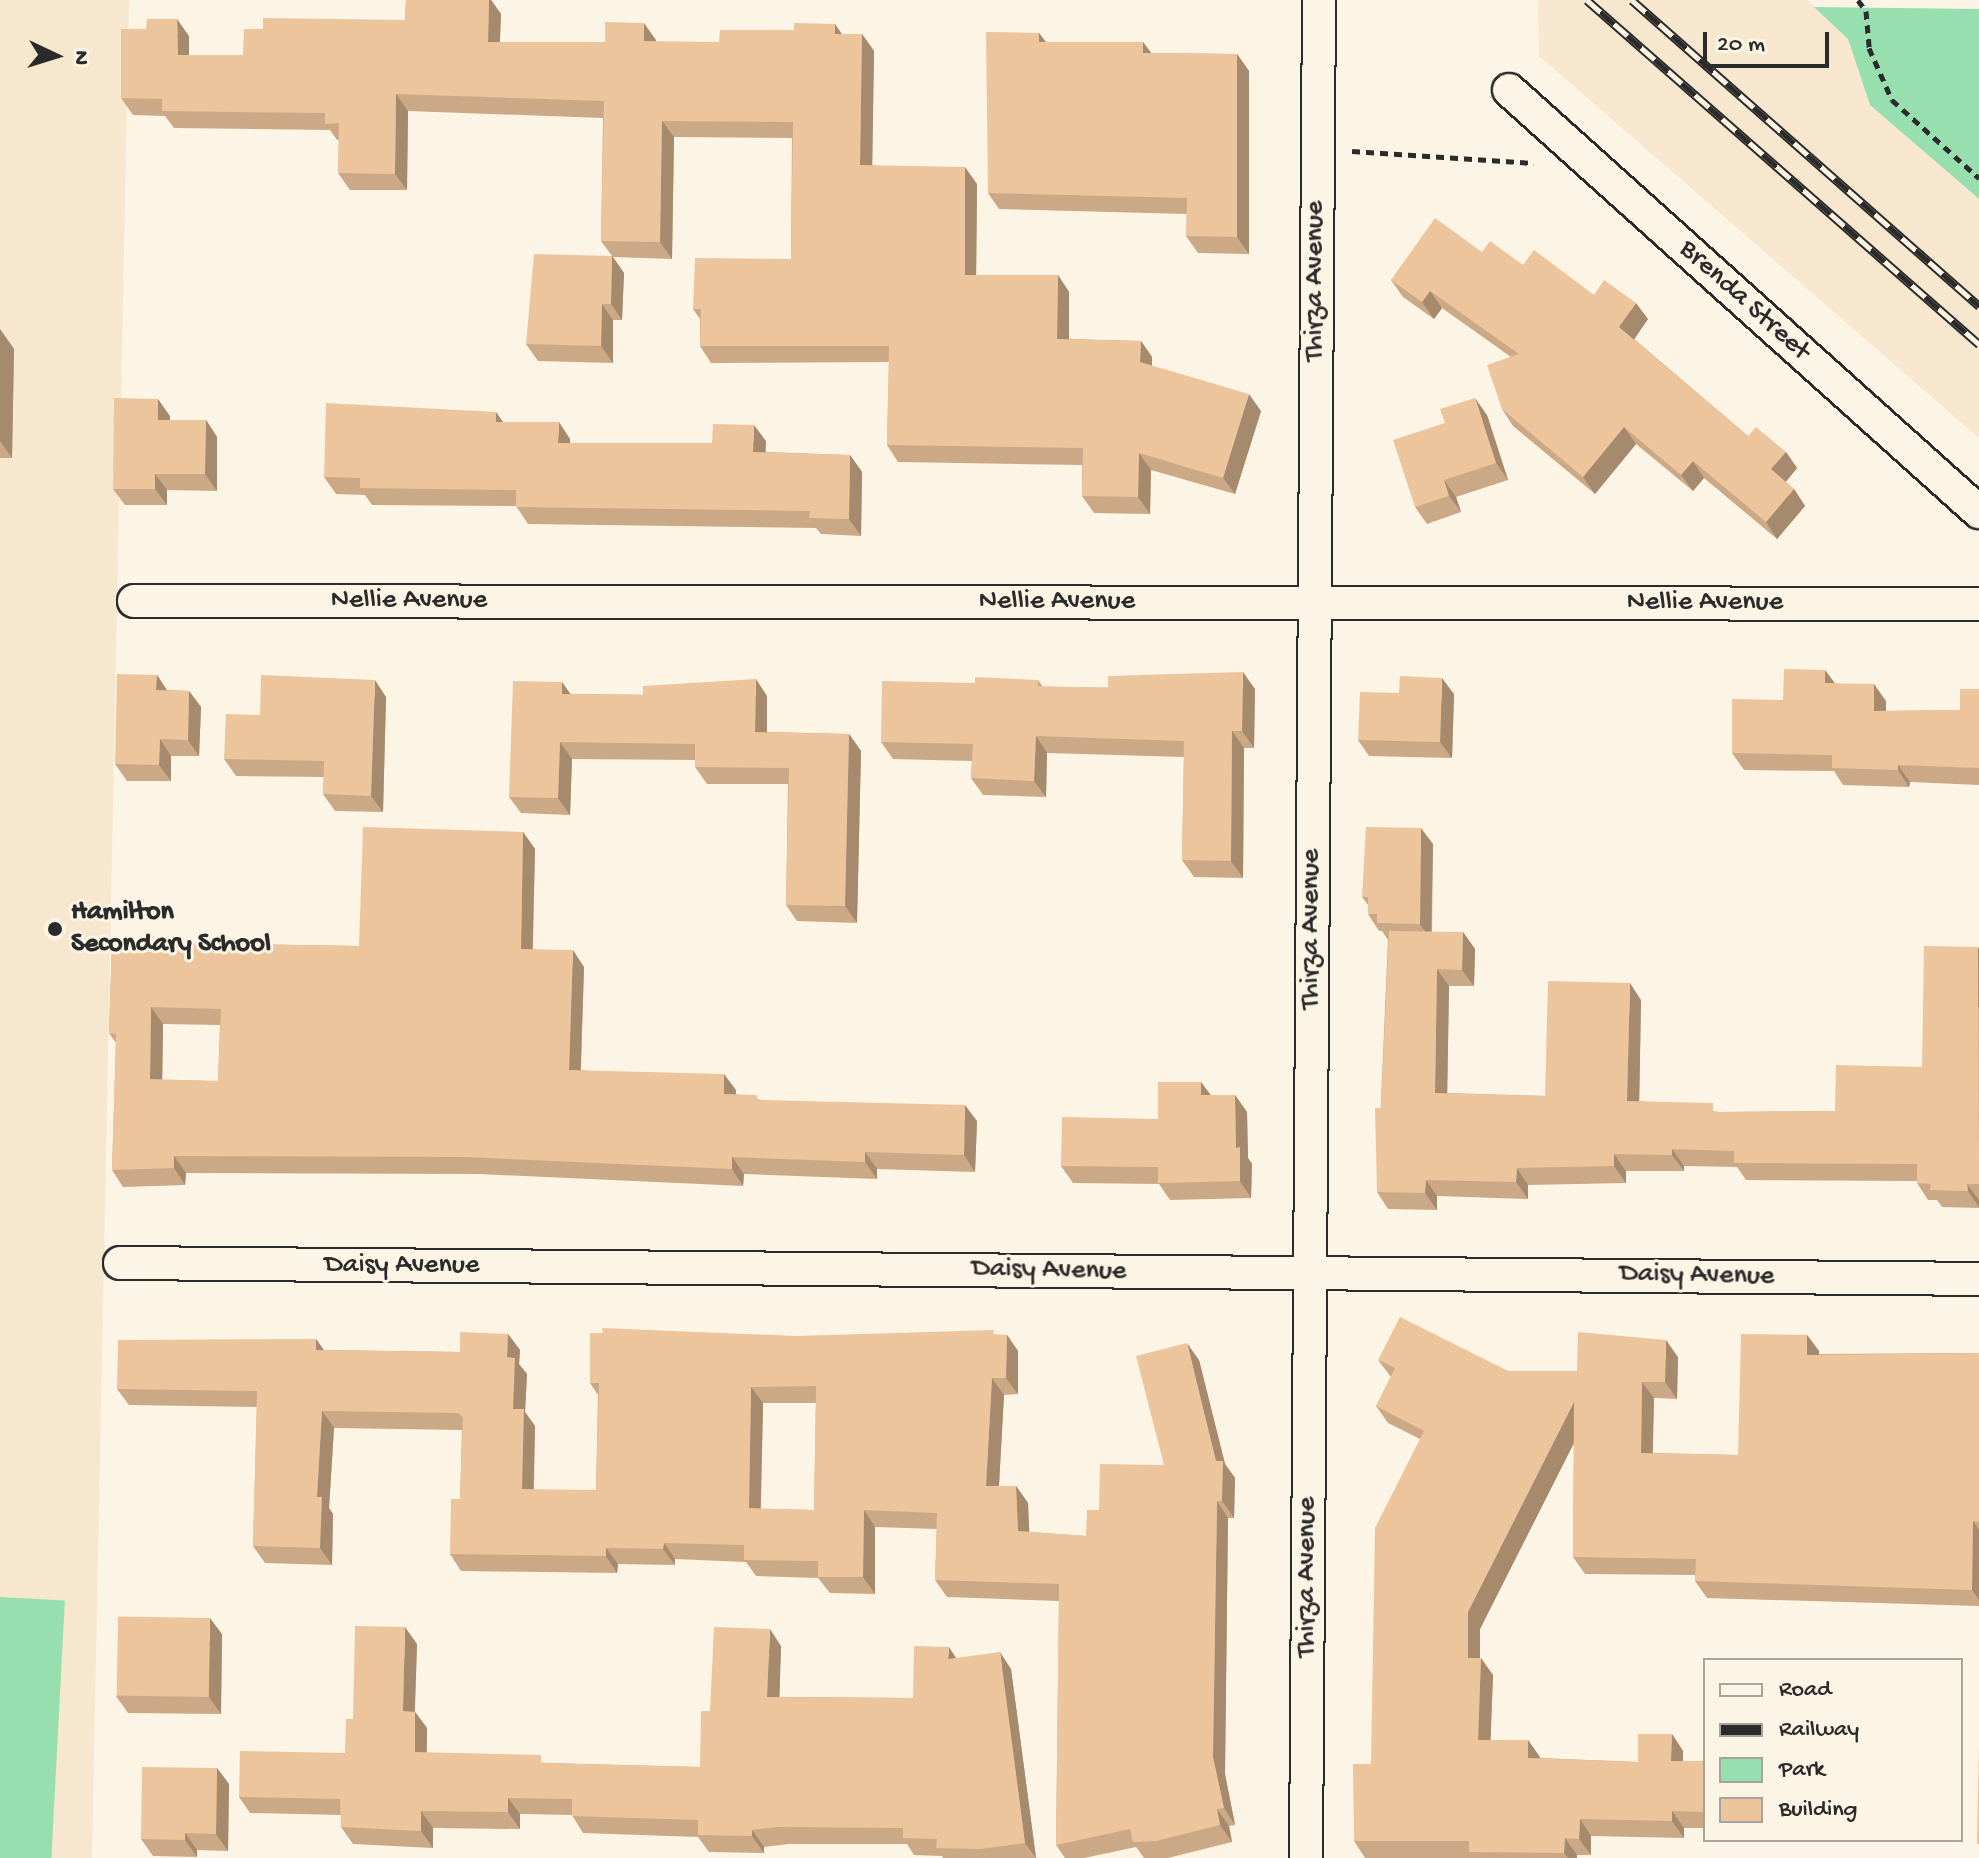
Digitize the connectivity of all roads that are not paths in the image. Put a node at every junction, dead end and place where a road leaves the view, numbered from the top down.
1 (1319, 0) edge
2 (1509, 90) dead end
3 (1979, 512) edge
4 (134, 601) dead end
5 (1314, 603) junction
6 (1979, 604) edge
7 (120, 1263) dead end
8 (1309, 1273) junction
9 (1979, 1279) edge
10 (1306, 1858) edge

1 - 5 street, Thirza Avenue
2 - 3 street, Brenda Street
4 - 5 street, Nellie Avenue
5 - 6 street, Nellie Avenue
5 - 8 street, Thirza Avenue
7 - 8 street, Daisy Avenue
8 - 9 street, Daisy Avenue
8 - 10 street, Thirza Avenue

